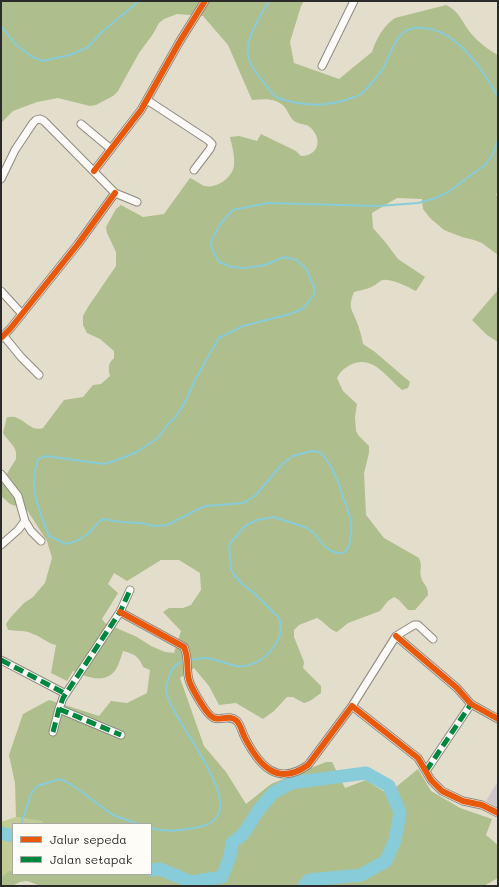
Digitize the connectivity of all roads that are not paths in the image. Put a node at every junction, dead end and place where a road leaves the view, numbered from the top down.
1 (205, 1) edge
2 (354, 1) edge
3 (322, 66) dead end
4 (147, 100) junction
5 (80, 124) dead end
6 (111, 149) junction
7 (194, 170) dead end
8 (94, 171) junction
9 (1, 179) edge
10 (115, 193) junction
11 (137, 202) dead end
12 (1, 291) edge
13 (22, 314) junction
14 (2, 337) edge
15 (39, 375) dead end
16 (1, 474) edge
17 (25, 521) junction
18 (41, 541) dead end
19 (1, 545) edge
20 (130, 590) dead end
21 (120, 612) junction
22 (396, 636) junction
23 (433, 639) dead end
24 (1, 660) edge
25 (66, 694) junction
26 (471, 704) junction
27 (352, 706) junction
28 (59, 709) junction
29 (498, 719) edge
30 (53, 732) dead end
31 (121, 735) dead end
32 (426, 771) junction
33 (498, 813) edge

1 - 4 street
2 - 3 street
4 - 6 street
4 - 7 street
5 - 6 street
6 - 8 street
8 - 9 street
8 - 10 street
10 - 11 street
10 - 13 street
12 - 13 street
13 - 14 street
14 - 15 street
16 - 17 street
17 - 18 street
17 - 19 street
20 - 21 street
21 - 25 street
21 - 27 street
22 - 23 street
22 - 26 street
22 - 27 street
24 - 25 street
25 - 28 street
26 - 29 street
26 - 32 street
27 - 32 street
28 - 30 street
28 - 31 street
32 - 33 street

